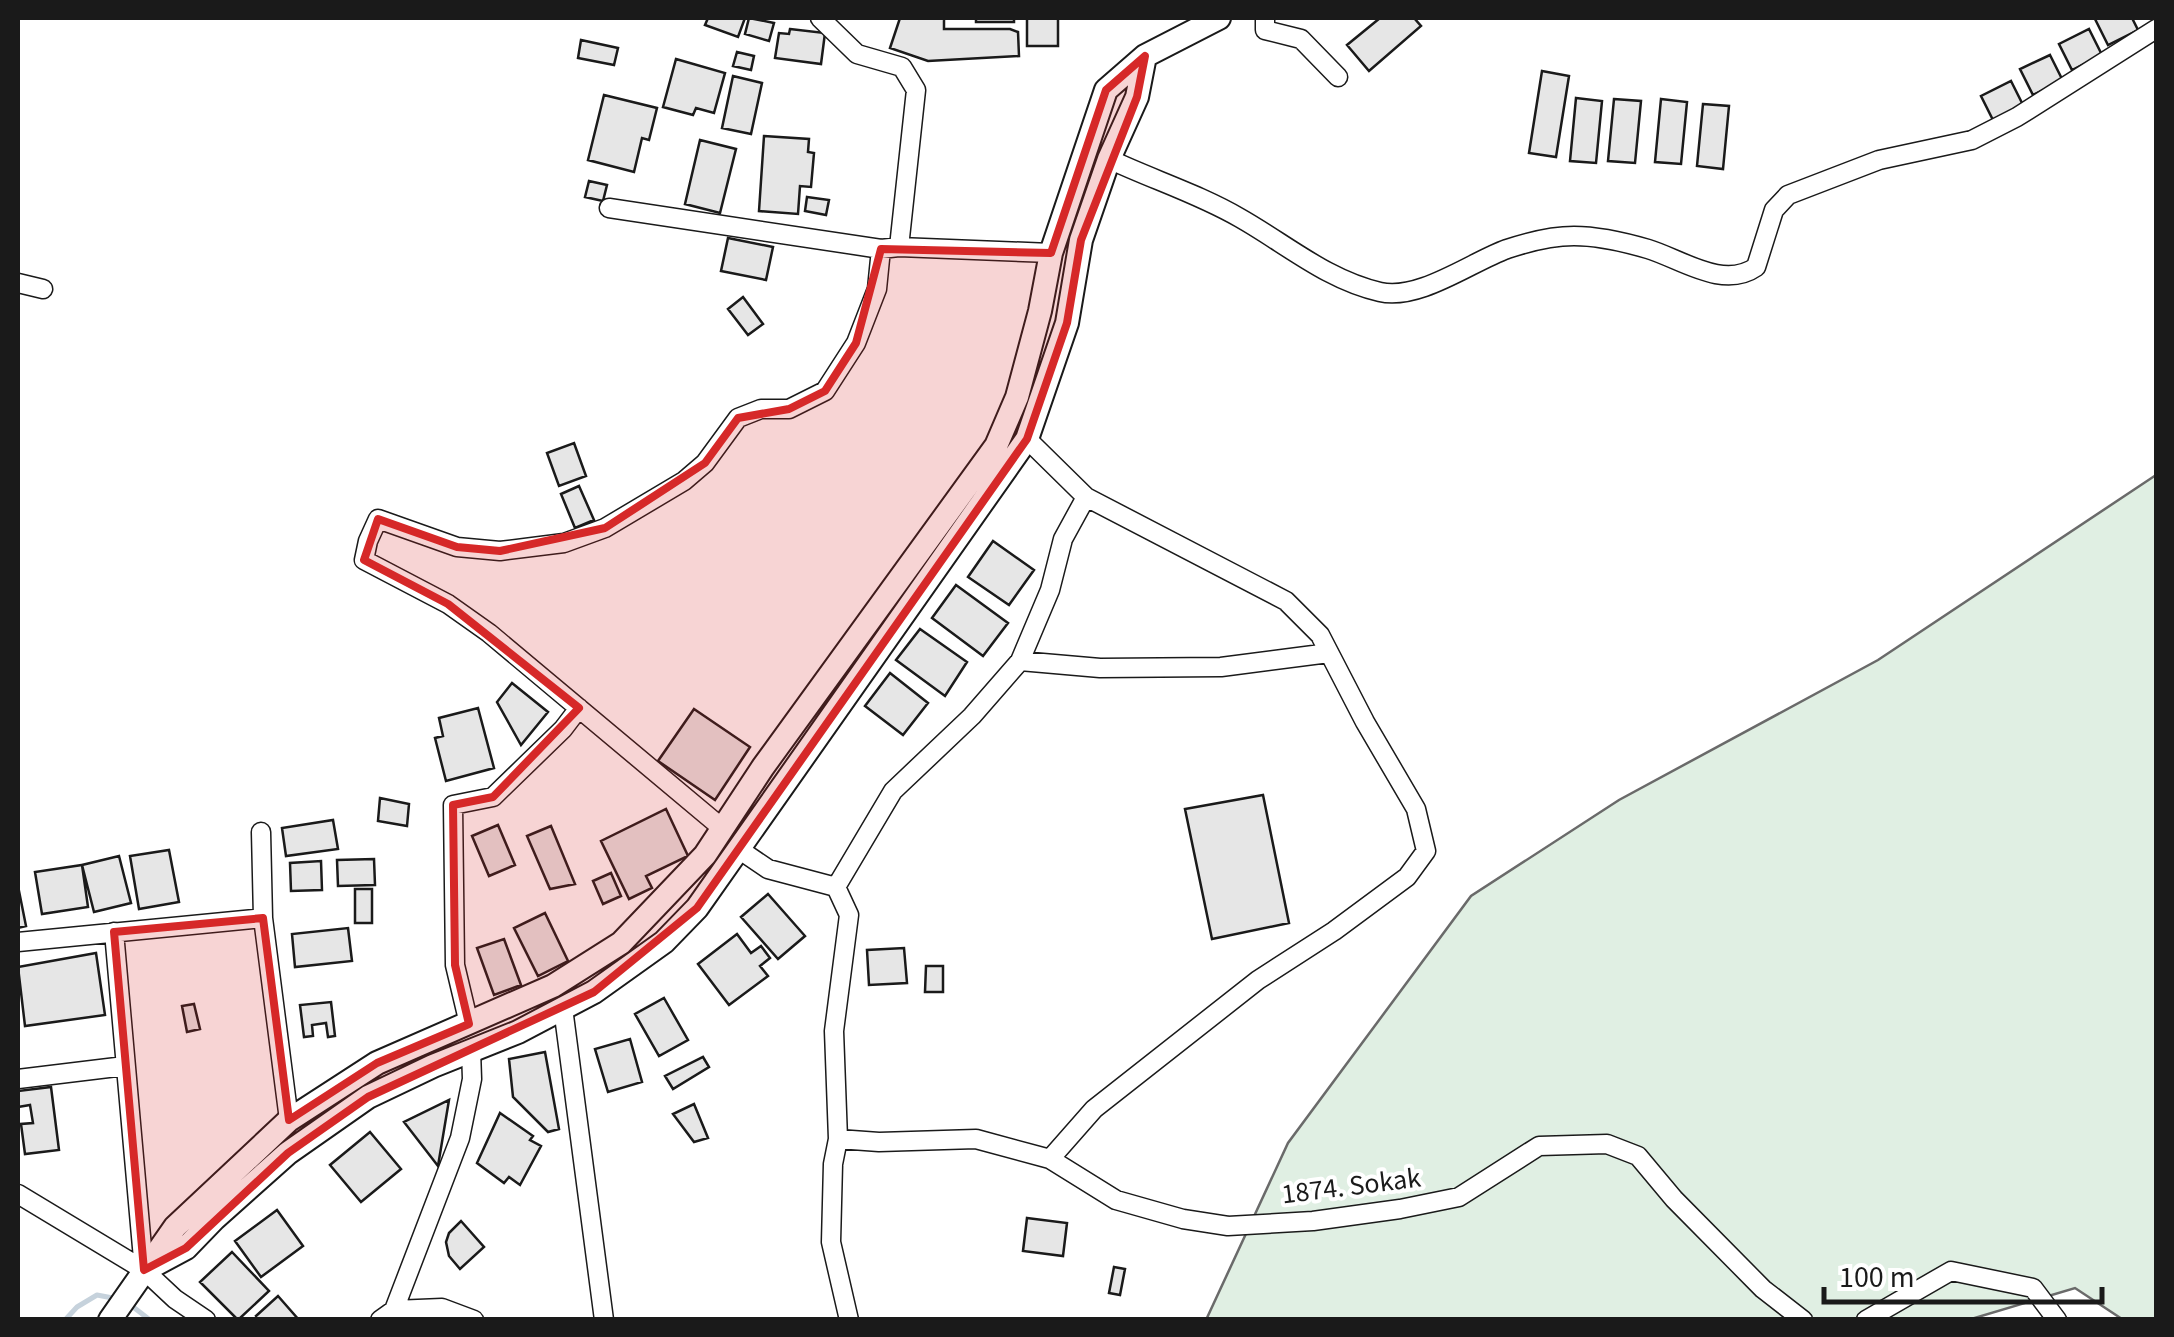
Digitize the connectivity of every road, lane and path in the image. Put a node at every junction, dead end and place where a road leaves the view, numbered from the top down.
1 (820, 18) edge
2 (1219, 18) edge
3 (1265, 18) edge
4 (2156, 30) edge
5 (1144, 56) junction
6 (1338, 78) dead end
7 (1108, 159) junction
8 (609, 208) dead end
9 (890, 248) junction
10 (1051, 253) junction
11 (18, 283) edge
12 (43, 288) dead end
13 (1027, 440) junction
14 (1086, 497) junction
15 (1330, 653) junction
16 (1020, 661) junction
17 (579, 708) junction
18 (722, 828) junction
19 (261, 832) dead end
20 (740, 850) junction
21 (836, 887) junction
22 (263, 918) junction
23 (114, 932) junction
24 (18, 942) edge
25 (563, 1008) junction
26 (469, 1024) junction
27 (472, 1050) junction
28 (125, 1066) junction
29 (18, 1078) edge
30 (289, 1120) junction
31 (838, 1139) junction
32 (1050, 1159) junction
33 (18, 1194) edge
34 (144, 1270) junction
35 (387, 1314) edge
36 (118, 1317) edge
37 (206, 1320) edge
38 (474, 1320) edge
39 (604, 1320) edge
40 (848, 1320) edge
41 (1803, 1320) edge
42 (1866, 1320) edge
43 (2057, 1320) edge

1 - 9 street
2 - 5 street
3 - 6 street
4 - 7 street
5 - 7 street
5 - 10 street
7 - 13 street
8 - 9 street
9 - 10 street
9 - 17 street
10 - 18 street
11 - 12 street
13 - 14 street
13 - 20 street
14 - 15 street
14 - 16 street
15 - 16 street
15 - 32 street
16 - 21 street
17 - 18 street
17 - 26 street
18 - 26 street
19 - 22 street
20 - 21 street
20 - 25 street
21 - 31 street
22 - 23 street
22 - 30 street
23 - 24 street
23 - 28 street
25 - 27 street
25 - 39 street
26 - 30 street
27 - 34 street
27 - 35 street
28 - 29 street
28 - 34 street
30 - 34 street
31 - 32 street, 1874. Sokak
31 - 40 street
32 - 41 street, 1874. Sokak
33 - 34 street
34 - 36 street
34 - 37 street
35 - 38 street
42 - 43 street

